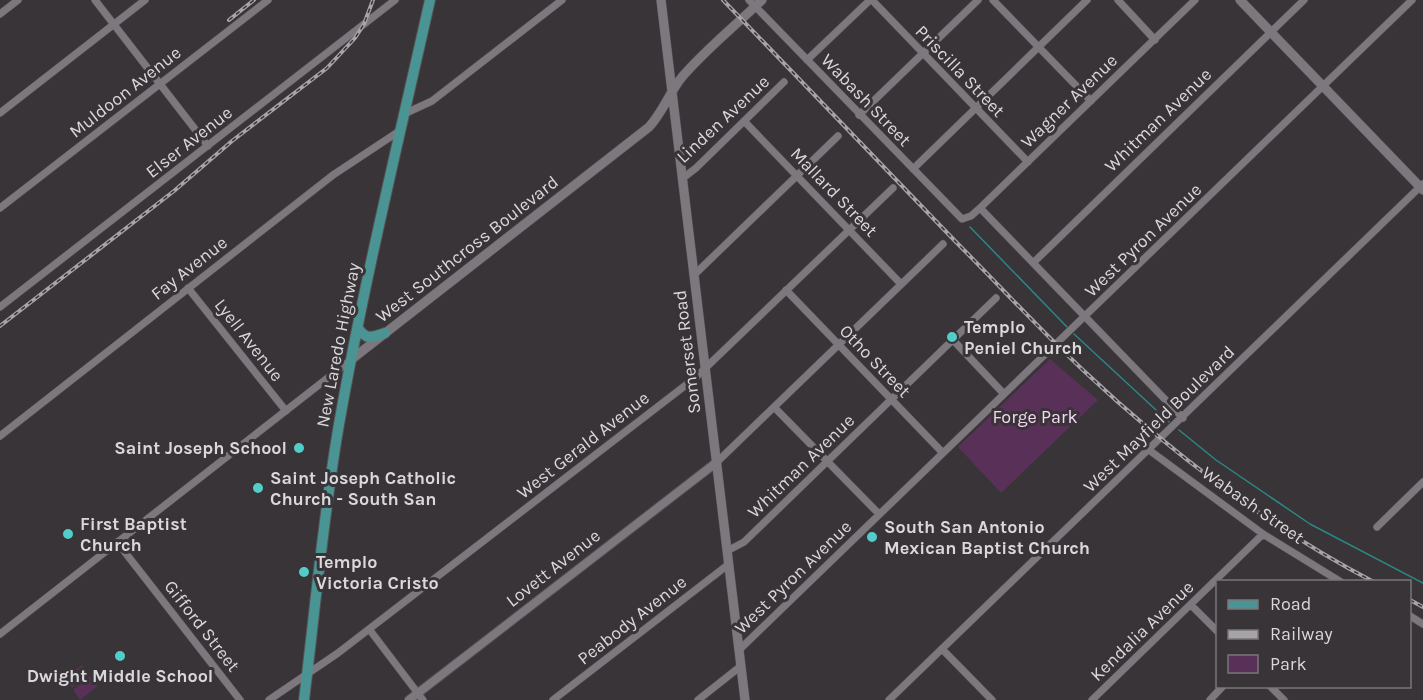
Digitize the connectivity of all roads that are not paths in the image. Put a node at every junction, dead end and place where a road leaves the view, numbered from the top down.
1 (18, 0) edge
2 (95, 0) edge
3 (145, 0) edge
4 (268, 0) edge
5 (395, 0) edge
6 (430, 0) edge
7 (562, 0) edge
8 (661, 0) edge
9 (871, 0) edge
10 (978, 0) edge
11 (993, 0) edge
12 (1087, 0) edge
13 (1118, 0) edge
14 (1195, 0) edge
15 (1240, 0) edge
16 (1304, 0) edge
17 (1412, 0) edge
18 (755, 2) edge
19 (0, 14) edge
20 (114, 24) junction
21 (1271, 32) junction
22 (1155, 40) junction
23 (1039, 47) junction
24 (923, 53) junction
25 (807, 60) junction
26 (784, 82) dead end
27 (160, 84) junction
28 (1323, 87) junction
29 (672, 91) junction
30 (1091, 101) junction
31 (975, 108) junction
32 (0, 113) edge
33 (404, 114) junction
34 (859, 114) junction
35 (744, 121) junction
36 (401, 130) junction
37 (838, 136) dead end
38 (208, 146) junction
39 (1028, 162) junction
40 (913, 169) junction
41 (797, 176) junction
42 (683, 178) junction
43 (1422, 187) edge
44 (893, 188) dead end
45 (0, 208) edge
46 (980, 208) junction
47 (962, 219) joint
48 (849, 230) junction
49 (943, 244) dead end
50 (1033, 263) junction
51 (694, 274) junction
52 (902, 284) junction
53 (188, 288) junction
54 (786, 290) junction
55 (996, 298) dead end
56 (0, 307) edge
57 (1084, 316) junction
58 (358, 328) junction
59 (386, 333) junction
60 (953, 340) junction
61 (838, 345) junction
62 (351, 359) junction
63 (705, 368) junction
64 (1004, 394) junction
65 (891, 400) junction
66 (774, 407) junction
67 (286, 411) junction
68 (1183, 418) junction
69 (0, 436) edge
70 (1149, 450) junction
71 (943, 453) junction
72 (827, 461) junction
73 (717, 462) junction
74 (1423, 482) edge
75 (879, 514) junction
76 (1377, 527) dead end
77 (1263, 534) junction
78 (117, 542) junction
79 (728, 551) junction
80 (729, 564) junction
81 (1332, 579) edge
82 (1216, 580) edge
83 (1216, 580) edge
84 (1191, 605) junction
85 (369, 629) junction
86 (1216, 630) edge
87 (0, 634) edge
88 (943, 650) junction
89 (739, 651) junction
90 (741, 666) junction
91 (307, 674) junction
92 (1222, 688) edge
93 (1271, 688) edge
94 (420, 697) edge
95 (240, 700) edge
96 (269, 700) edge
97 (304, 700) edge
98 (409, 700) edge
99 (553, 700) edge
100 (698, 700) edge
101 (745, 700) edge
102 (890, 700) edge
103 (993, 700) edge
104 (1092, 700) edge
105 (1210, 700) edge
106 (1284, 700) edge

1 - 19 street
2 - 20 street
3 - 20 street
4 - 27 street, Muldoon Avenue
5 - 38 street, Elser Avenue
6 - 33 main road, New Laredo Highway
7 - 33 street
8 - 29 main road, Somerset Road
9 - 24 street, Priscilla Street
9 - 25 street
10 - 24 street
11 - 23 street
12 - 23 street
13 - 22 street
14 - 22 street, Wagner Avenue
15 - 21 main road
16 - 21 street, Whitman Avenue
17 - 28 street, West Pyron Avenue
18 - 25 street, Wabash Street
18 - 29 main road, West Southcross Boulevard
20 - 27 street
20 - 32 street
21 - 28 main road
21 - 50 street, Whitman Avenue
22 - 30 street, Wagner Avenue
23 - 30 street
23 - 31 street
24 - 31 street, Priscilla Street
24 - 34 street
25 - 34 street, Wabash Street
26 - 35 street, Linden Avenue
27 - 38 street
27 - 45 street, Muldoon Avenue
28 - 43 main road
28 - 57 street, West Pyron Avenue
29 - 42 main road, Somerset Road
29 - 59 main road, West Southcross Boulevard
30 - 39 street, Wagner Avenue
31 - 39 street, Priscilla Street
31 - 40 street
33 - 36 main road, New Laredo Highway
34 - 40 street, Wabash Street
35 - 41 street, Mallard Street
35 - 42 street, Linden Avenue
36 - 53 street, Fay Avenue
36 - 58 main road, New Laredo Highway
37 - 41 street
38 - 56 street, Elser Avenue
39 - 46 street, Wagner Avenue
40 - 47 street, Wabash Street
41 - 48 street, Mallard Street
41 - 51 street
42 - 51 main road, Somerset Road
43 - 68 street, West Mayfield Boulevard
44 - 48 street, West Gerald Avenue
46 - 47 street, Wagner Avenue
46 - 50 street
48 - 52 street, Mallard Street
48 - 54 street, West Gerald Avenue
49 - 52 street
50 - 57 street
51 - 63 main road, Somerset Road
52 - 61 street
53 - 67 street, Lyell Avenue
53 - 69 street, Fay Avenue
54 - 61 street, Otho Street
54 - 63 street, West Gerald Avenue
55 - 60 street, Whitman Avenue
57 - 64 street, West Pyron Avenue
57 - 68 street
58 - 59 main road
58 - 62 main road, New Laredo Highway
59 - 62 main road, West Southcross Boulevard
60 - 64 street
60 - 65 street, Whitman Avenue
61 - 65 street, Otho Street
61 - 66 street
62 - 67 street, West Southcross Boulevard
62 - 91 main road, New Laredo Highway
63 - 73 main road, Somerset Road
63 - 85 street, West Gerald Avenue
64 - 71 street, West Pyron Avenue
65 - 71 street, Otho Street
65 - 72 street, Whitman Avenue
66 - 72 street
66 - 73 street
67 - 78 street, West Southcross Boulevard
68 - 70 street, West Mayfield Boulevard
70 - 77 street, Wabash Street
70 - 88 street, West Mayfield Boulevard
71 - 75 street, West Pyron Avenue
72 - 75 street
72 - 79 street, Whitman Avenue
73 - 79 main road, Somerset Road
73 - 94 street, Lovett Avenue
74 - 76 street
75 - 89 street, West Pyron Avenue
77 - 81 street, Wabash Street
77 - 82 street, Kendalia Avenue
78 - 87 street, West Southcross Boulevard
78 - 95 street, Gifford Street
79 - 80 main road, Somerset Road
80 - 89 main road, Somerset Road
80 - 99 street, Peabody Avenue
83 - 84 street, Kendalia Avenue
84 - 86 street
84 - 104 street, Kendalia Avenue
85 - 91 street, West Gerald Avenue
85 - 94 street
88 - 102 street, West Mayfield Boulevard
88 - 103 street
89 - 90 main road, Somerset Road
90 - 100 street
90 - 101 main road, Somerset Road
91 - 96 street, West Gerald Avenue
91 - 97 main road, New Laredo Highway
92 - 105 street
93 - 106 street
94 - 98 street, Lovett Avenue

